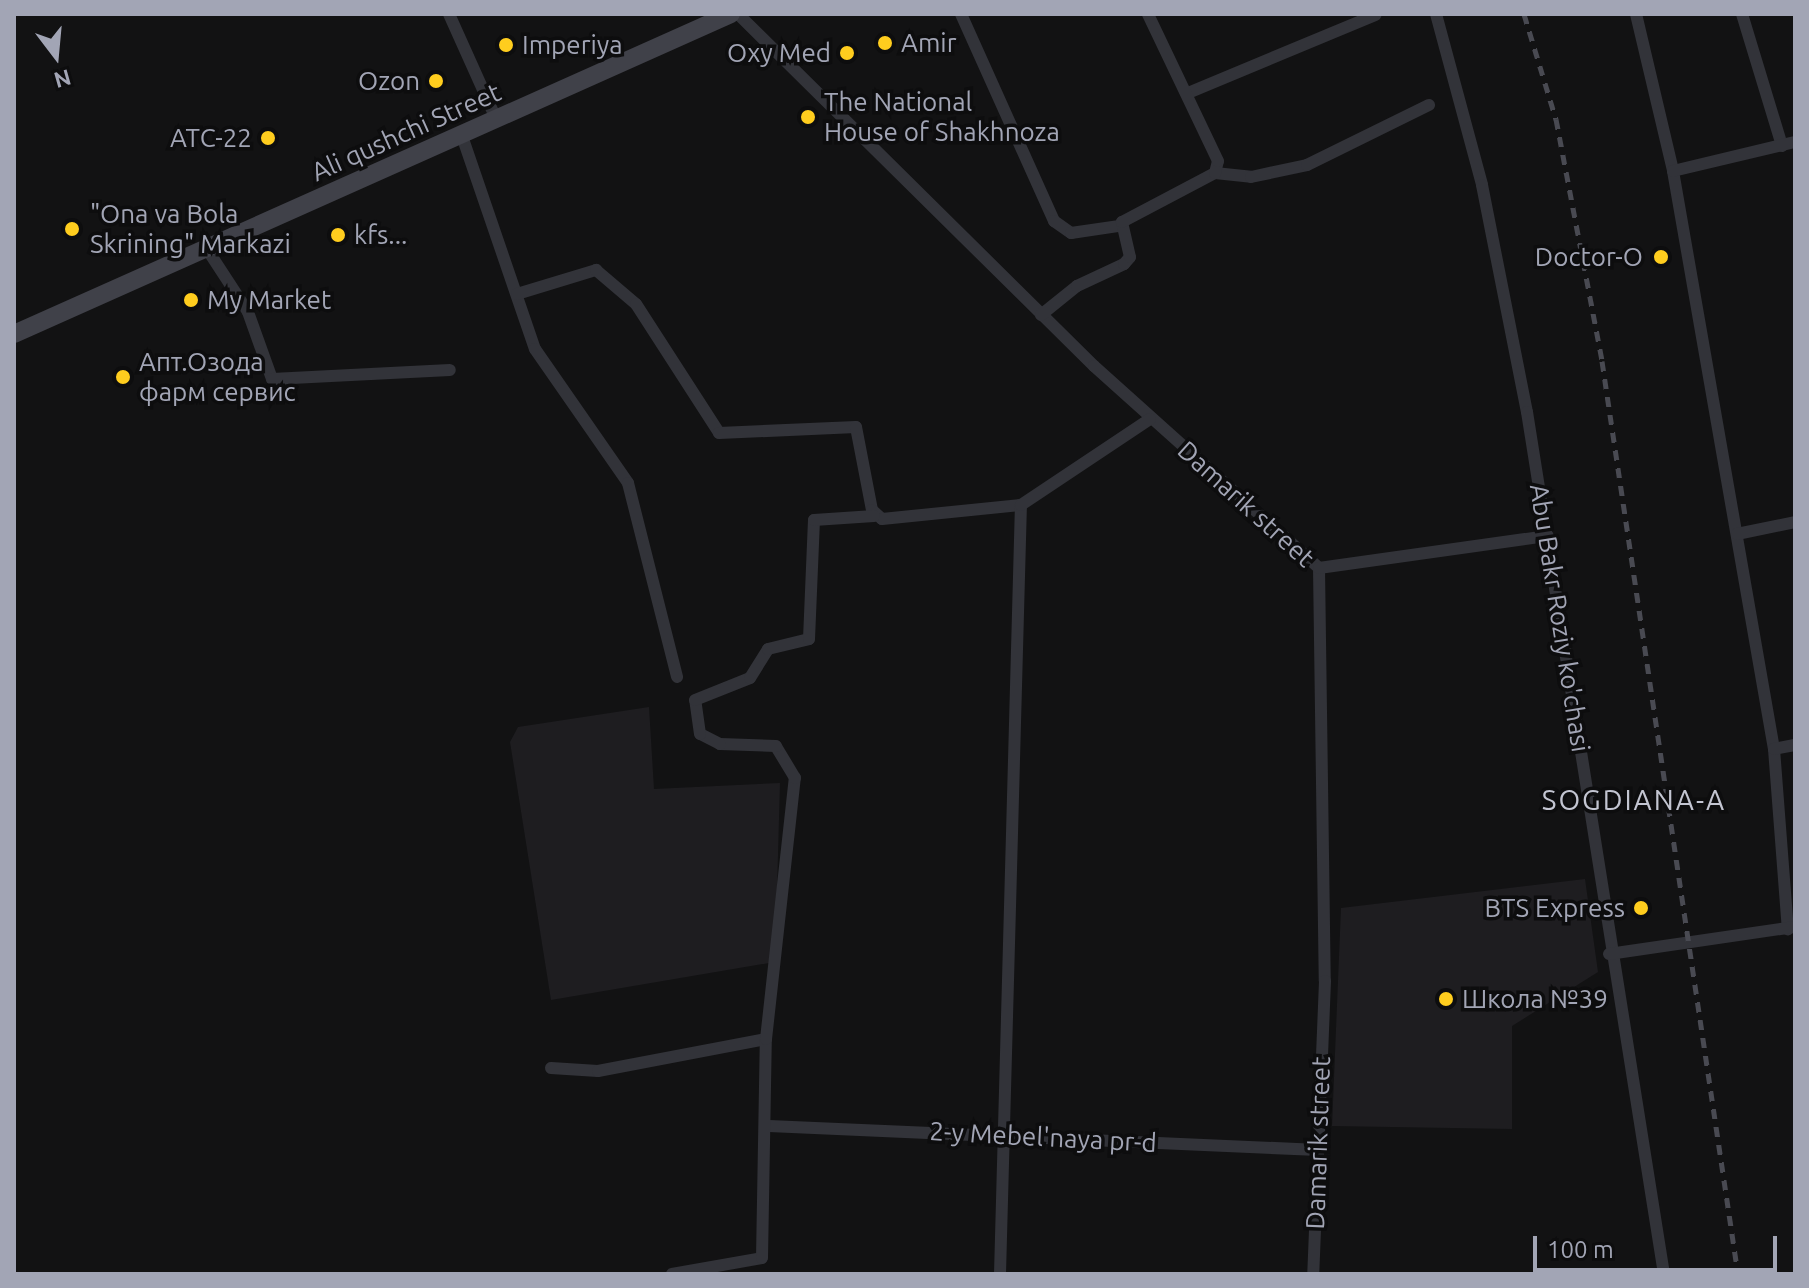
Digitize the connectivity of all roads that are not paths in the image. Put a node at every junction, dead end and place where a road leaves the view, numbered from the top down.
1 (449, 14) edge
2 (961, 14) edge
3 (1148, 14) edge
4 (1436, 14) edge
5 (1636, 14) edge
6 (1742, 14) edge
7 (729, 15) edge
8 (1375, 15) edge
9 (1188, 93) junction
10 (1429, 105) dead end
11 (497, 121) junction
12 (462, 136) junction
13 (1788, 144) edge
14 (1673, 171) junction
15 (1215, 173) junction
16 (1119, 226) junction
17 (207, 249) junction
18 (517, 294) junction
19 (1041, 315) junction
20 (14, 334) edge
21 (450, 370) dead end
22 (1150, 419) junction
23 (1021, 505) junction
24 (874, 516) junction
25 (1795, 522) edge
26 (1737, 534) junction
27 (1548, 536) junction
28 (1319, 568) junction
29 (677, 677) dead end
30 (1795, 745) edge
31 (1774, 749) junction
32 (1792, 928) edge
33 (1609, 954) junction
34 (766, 1039) junction
35 (551, 1068) dead end
36 (769, 1126) junction
37 (1010, 1135) junction
38 (1318, 1150) junction
39 (672, 1274) edge
40 (1000, 1274) edge
41 (1313, 1274) edge
42 (1664, 1274) edge

1 - 11 street
2 - 16 street
3 - 9 street
4 - 27 street, Abu Bakr Roziy ko'chasi
5 - 14 street
6 - 13 street
7 - 11 main road, Ali qushchi Street
7 - 19 street, Damarik street
8 - 9 street
9 - 15 street
10 - 15 street
11 - 12 main road, Ali qushchi Street
12 - 17 main road, Ali qushchi Street
12 - 18 street
13 - 14 street
14 - 26 street
15 - 16 street
16 - 19 street
17 - 20 main road, Ali qushchi Street
17 - 21 street
18 - 24 street
18 - 29 street
19 - 22 street, Damarik street
22 - 23 street
22 - 28 street, Damarik street
23 - 24 street
23 - 37 street
24 - 34 street
25 - 26 street
26 - 31 street
27 - 28 street
27 - 33 street, Abu Bakr Roziy ko'chasi
28 - 38 street, Damarik street
30 - 31 street
31 - 32 street
32 - 33 street
33 - 42 street, Abu Bakr Roziy ko'chasi
34 - 35 street
34 - 36 street
36 - 37 street, 2-y Mebel'naya pr-d
36 - 39 street
37 - 38 street, 2-y Mebel'naya pr-d
37 - 40 street
38 - 41 street, Damarik street

